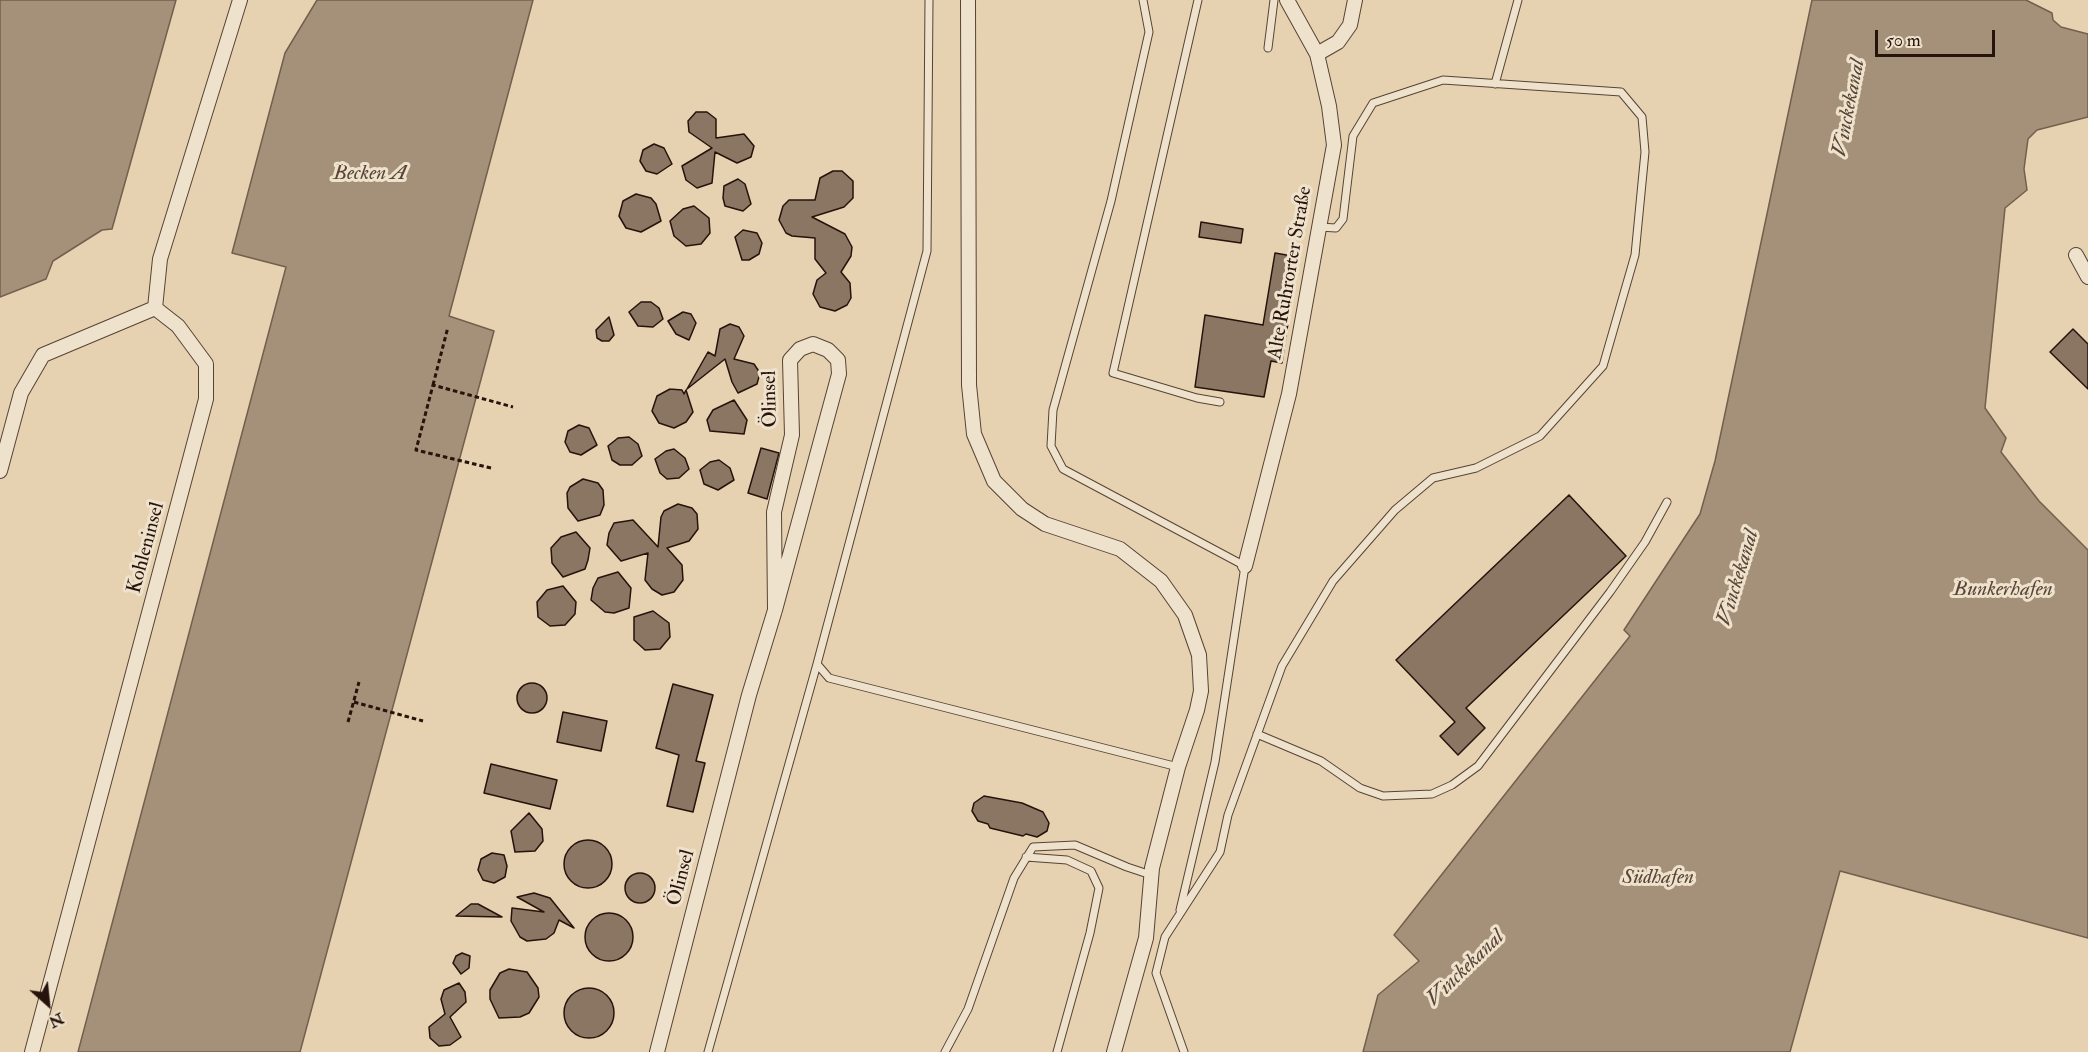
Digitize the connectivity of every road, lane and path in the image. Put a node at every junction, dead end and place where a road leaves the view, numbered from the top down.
1 (240, 0) edge
2 (928, 0) edge
3 (968, 0) edge
4 (1143, 0) edge
5 (1198, 0) edge
6 (1274, 0) edge
7 (1287, 0) edge
8 (1355, 0) edge
9 (1518, 0) edge
10 (1268, 48) dead end
11 (1317, 54) junction
12 (1495, 84) junction
13 (1319, 227) junction
14 (2076, 255) dead end
15 (2088, 277) edge
16 (155, 308) junction
17 (448, 327) dead end
18 (432, 385) junction
19 (1220, 402) dead end
20 (513, 406) dead end
21 (491, 468) dead end
22 (0, 471) edge
23 (1667, 502) dead end
24 (1245, 566) junction
25 (775, 610) junction
26 (817, 664) junction
27 (358, 682) dead end
28 (354, 702) junction
29 (423, 721) dead end
30 (348, 722) dead end
31 (1257, 734) junction
32 (1178, 767) junction
33 (1026, 857) junction
34 (1151, 875) junction
35 (1178, 917) junction
36 (32, 1052) edge
37 (657, 1052) edge
38 (708, 1052) edge
39 (945, 1052) edge
40 (1057, 1052) edge
41 (1114, 1052) edge
42 (1184, 1052) edge

1 - 16 street
2 - 26 lane
3 - 32 street
4 - 24 lane
5 - 19 lane
6 - 10 lane
7 - 11 street, Alte Ruhrorter Straße
8 - 11 street
9 - 12 lane
11 - 13 street, Alte Ruhrorter Straße
12 - 13 lane
12 - 31 lane
13 - 24 street, Alte Ruhrorter Straße
14 - 15 street
16 - 22 street
16 - 36 street, Kohleninsel
17 - 18 path
18 - 20 path
18 - 21 path
23 - 31 lane
24 - 35 lane
25 - 25 street, Ölinsel
25 - 37 street, Ölinsel
26 - 32 lane
26 - 38 lane
27 - 28 path
28 - 29 path
28 - 30 path
31 - 35 lane
32 - 34 street
33 - 34 lane
33 - 39 lane
33 - 40 lane
34 - 41 street
35 - 42 lane

